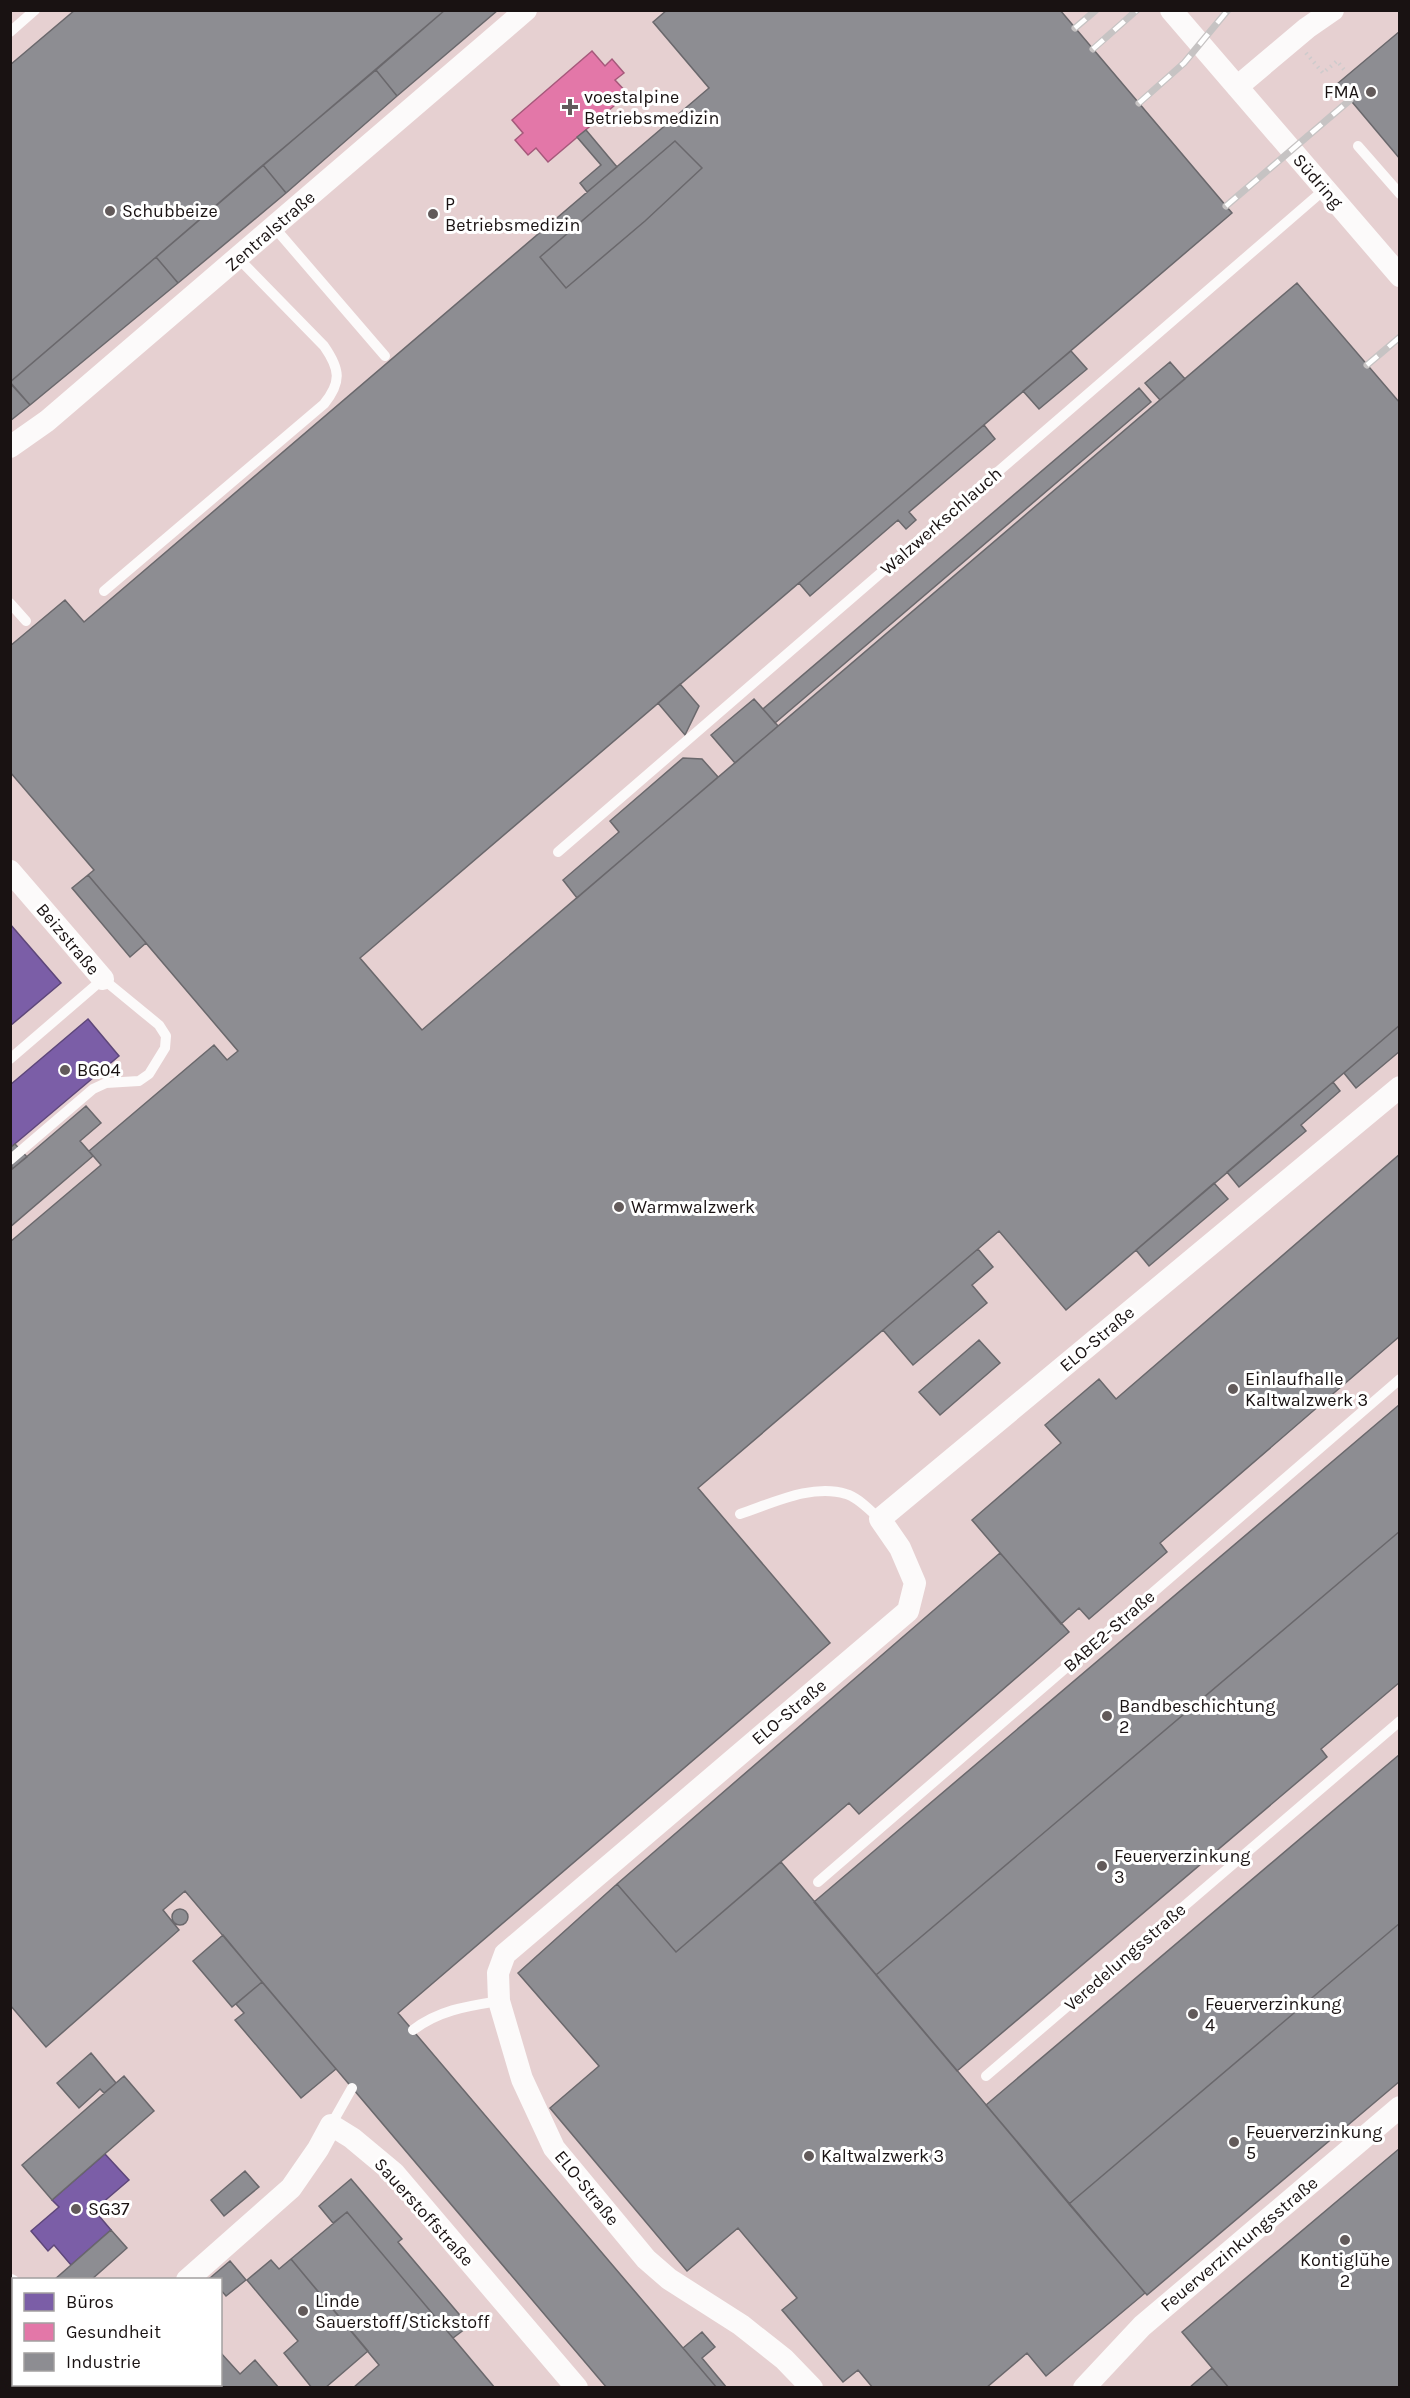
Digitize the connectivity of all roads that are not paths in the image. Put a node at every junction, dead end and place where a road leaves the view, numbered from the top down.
1 (35, 10) edge
2 (526, 10) edge
3 (1171, 10) edge
4 (1333, 10) edge
5 (10, 32) edge
6 (1237, 87) junction
7 (1358, 146) dead end
8 (1325, 189) junction
9 (1400, 194) edge
10 (274, 227) junction
11 (238, 258) junction
12 (1400, 276) edge
13 (385, 356) dead end
14 (10, 447) edge
15 (104, 591) dead end
16 (10, 603) edge
17 (26, 621) dead end
18 (558, 852) dead end
19 (10, 871) edge
20 (103, 979) junction
21 (10, 1059) edge
22 (1400, 1087) edge
23 (10, 1160) edge
24 (1400, 1379) edge
25 (740, 1514) dead end
26 (880, 1519) junction
27 (1400, 1721) edge
28 (818, 1882) dead end
29 (499, 2001) junction
30 (413, 2030) dead end
31 (986, 2076) dead end
32 (352, 2088) dead end
33 (1400, 2107) edge
34 (331, 2125) junction
35 (189, 2278) edge
36 (10, 2285) edge
37 (12, 2300) edge
38 (577, 2388) edge
39 (812, 2388) edge
40 (1084, 2388) edge

1 - 5 lane
2 - 10 street, Zentralstraße
3 - 6 street
4 - 6 street
6 - 8 street, Südring
7 - 9 lane
8 - 12 street, Südring
8 - 18 lane, Walzwerkschlauch
10 - 11 street, Zentralstraße
10 - 13 lane
11 - 14 street, Zentralstraße
11 - 15 lane
16 - 17 lane
19 - 20 street, Beizstraße
20 - 21 lane, Beizstraße
20 - 23 lane, Beizstraße
22 - 26 street, ELO-Straße
24 - 28 lane, BABE2-Straße
25 - 26 lane
26 - 29 street, ELO-Straße
27 - 31 lane, Veredelungsstraße
29 - 30 lane
29 - 39 street, ELO-Straße
32 - 34 lane
33 - 40 street, Feuerverzinkungsstraße
34 - 35 street
34 - 38 street, Sauerstoffstraße
36 - 37 street

